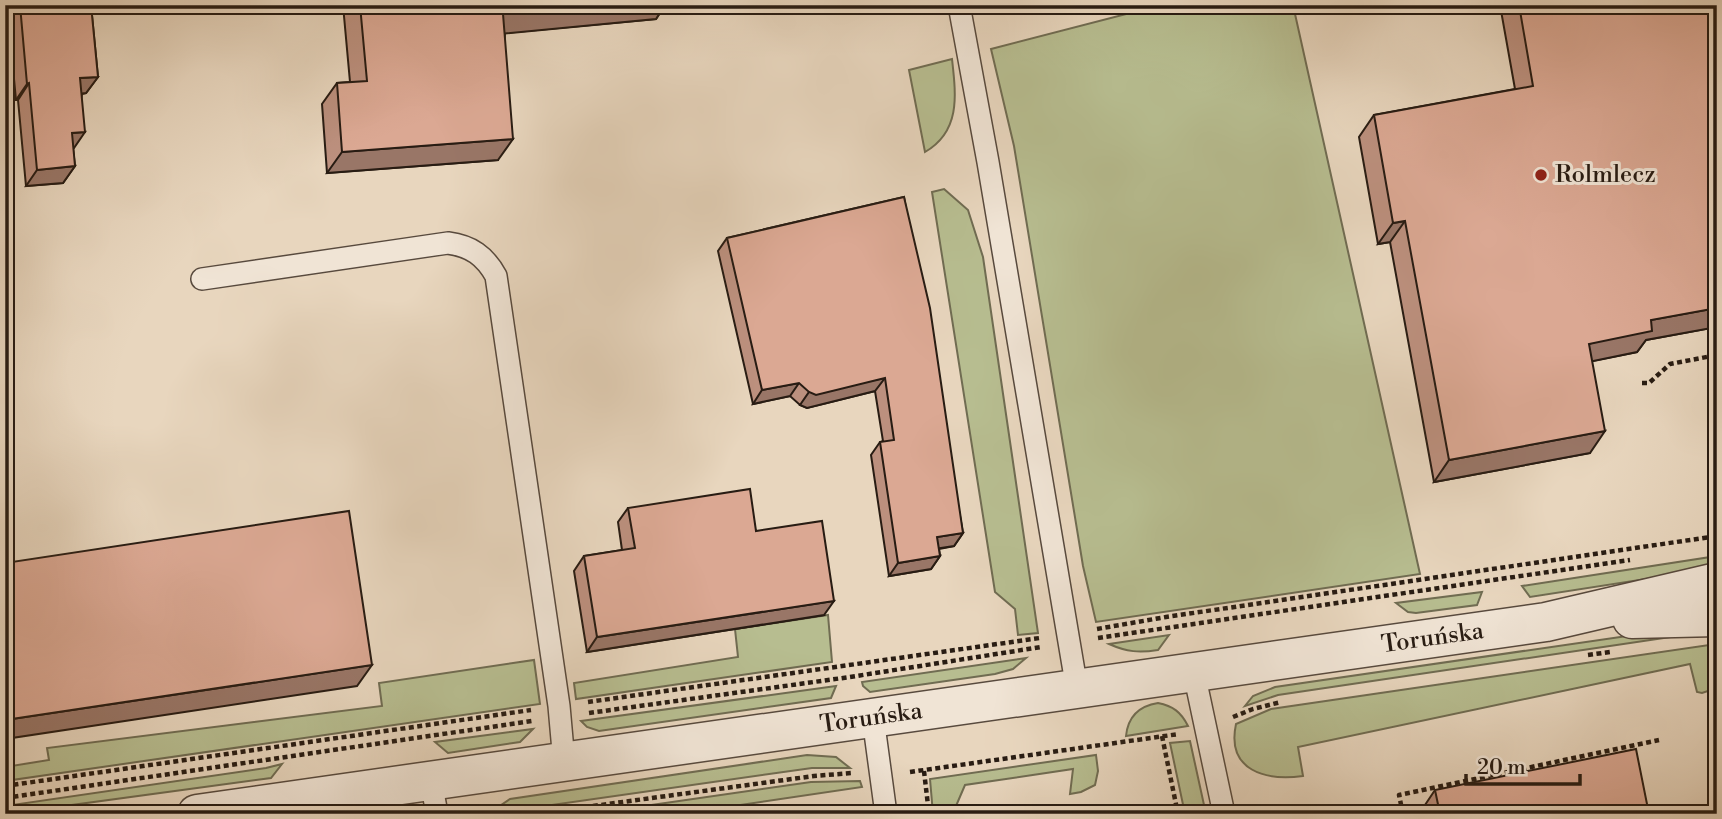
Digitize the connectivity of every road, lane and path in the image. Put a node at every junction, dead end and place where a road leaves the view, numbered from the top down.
1 (959, 5) edge
2 (202, 279) dead end
3 (1717, 355) edge
4 (1642, 383) dead end
5 (1717, 536) edge
6 (1639, 558) dead end
7 (1717, 582) edge
8 (1717, 617) edge
9 (1546, 622) junction
10 (1069, 638) junction
11 (1612, 651) dead end
12 (1585, 655) dead end
13 (1194, 673) junction
14 (1077, 689) junction
15 (1288, 700) dead end
16 (560, 711) junction
17 (873, 719) junction
18 (1206, 730) junction
19 (1162, 736) junction
20 (1659, 740) dead end
21 (564, 762) junction
22 (924, 771) junction
23 (880, 772) junction
24 (5, 786) edge
25 (5, 797) edge
26 (434, 797) edge
27 (197, 814) edge
28 (534, 814) edge
29 (886, 814) edge
30 (929, 814) edge
31 (1178, 814) edge
32 (1224, 814) edge
33 (1403, 814) edge

1 - 10 lane
2 - 16 lane
3 - 4 path
5 - 10 path
6 - 10 path
7 - 9 street, Toruńska
8 - 9 street, Toruńska
9 - 13 street, Toruńska
10 - 14 lane
10 - 16 path
10 - 16 path
11 - 12 path
13 - 14 street, Toruńska
13 - 18 lane
14 - 17 street, Toruńska
15 - 18 path
16 - 21 lane
16 - 24 path
16 - 25 path
17 - 21 street, Toruńska
17 - 23 lane
18 - 19 path
18 - 32 lane
19 - 22 path
19 - 31 path
20 - 33 path
21 - 26 street, Toruńska
22 - 23 path
22 - 30 path
23 - 28 path
23 - 29 lane
26 - 27 street, Toruńska

